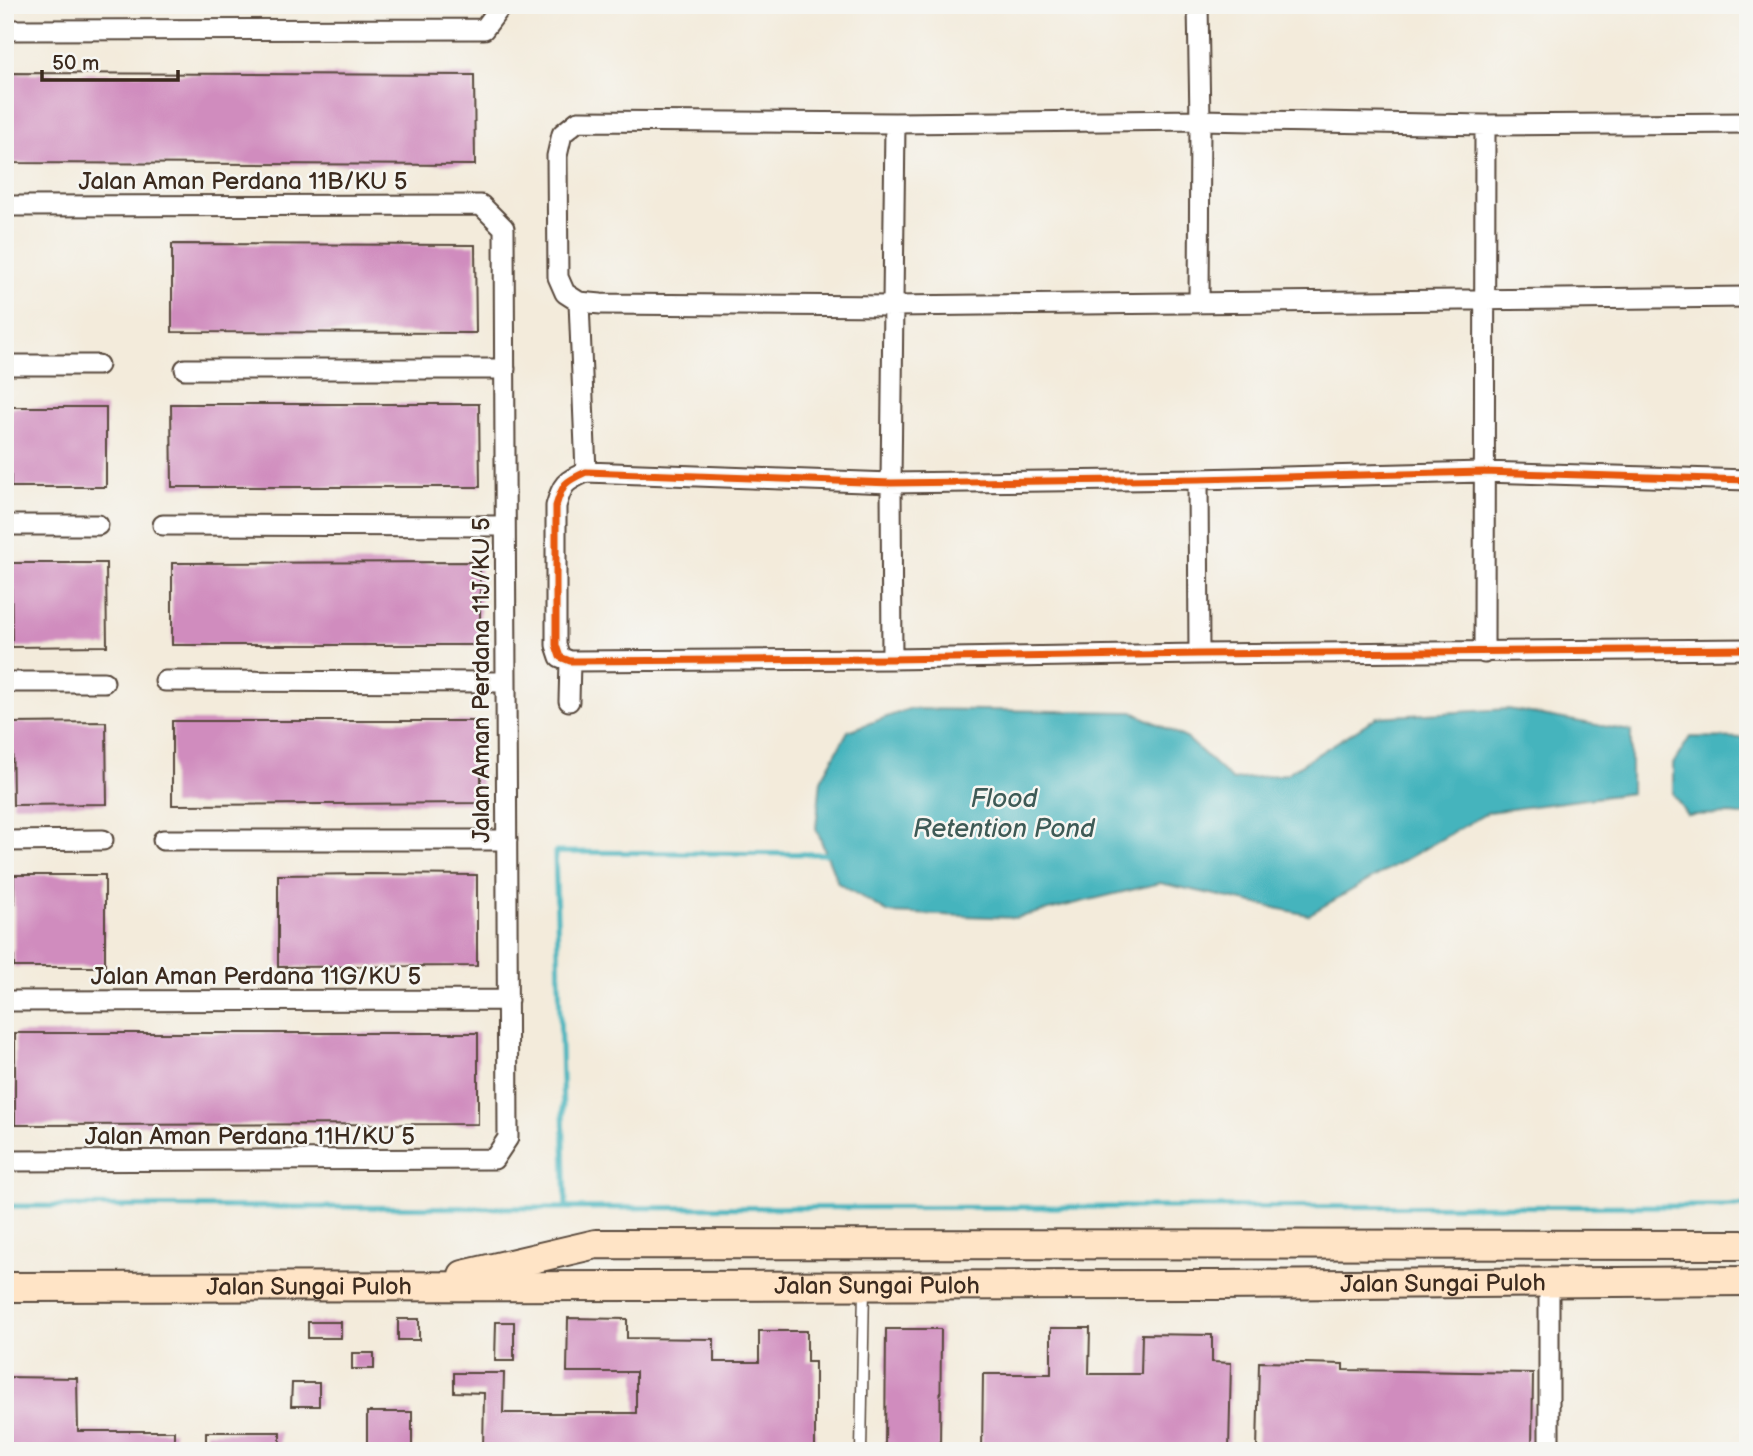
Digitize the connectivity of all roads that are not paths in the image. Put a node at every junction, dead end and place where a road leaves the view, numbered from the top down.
1 (502, 5) edge
2 (1198, 5) edge
3 (5, 30) edge
4 (1200, 120) junction
5 (895, 123) junction
6 (1748, 123) edge
7 (1485, 125) junction
8 (481, 205) joint
9 (5, 206) edge
10 (1748, 297) edge
11 (1486, 300) junction
12 (579, 302) junction
13 (1199, 303) junction
14 (893, 306) junction
15 (5, 365) edge
16 (98, 365) dead end
17 (185, 369) dead end
18 (505, 369) junction
19 (586, 472) junction
20 (1483, 472) junction
21 (1198, 479) junction
22 (1748, 480) edge
23 (891, 483) junction
24 (5, 525) edge
25 (98, 525) dead end
26 (163, 525) dead end
27 (505, 526) junction
28 (1748, 649) edge
29 (1484, 653) junction
30 (1199, 654) junction
31 (892, 659) junction
32 (570, 661) junction
33 (165, 681) dead end
34 (5, 682) edge
35 (104, 682) dead end
36 (506, 682) junction
37 (569, 701) dead end
38 (103, 840) dead end
39 (163, 840) dead end
40 (507, 840) junction
41 (5, 841) edge
42 (508, 999) junction
43 (5, 1001) edge
44 (494, 1159) joint
45 (5, 1161) edge
46 (1748, 1245) edge
47 (1748, 1281) edge
48 (1549, 1283) junction
49 (416, 1286) junction
50 (864, 1286) junction
51 (5, 1287) edge
52 (860, 1451) edge
53 (1549, 1451) edge

1 - 3 street
2 - 4 street
4 - 5 street
4 - 7 street
4 - 13 street
5 - 12 street
5 - 14 street
6 - 7 street
7 - 11 street
8 - 9 street, Jalan Aman Perdana 11B/KU 5
8 - 18 street, Jalan Aman Perdana 11J/KU 5
10 - 11 street
11 - 13 street
11 - 20 street
12 - 14 street
12 - 19 street
13 - 14 street
14 - 23 street
15 - 16 street
17 - 18 street
18 - 27 street, Jalan Aman Perdana 11J/KU 5
19 - 23 street
19 - 32 street
20 - 21 street
20 - 22 street
20 - 29 street
21 - 23 street
21 - 30 street
23 - 31 street
24 - 25 street
26 - 27 street
27 - 36 street, Jalan Aman Perdana 11J/KU 5
28 - 29 street
29 - 30 street
30 - 31 street
31 - 32 street
32 - 37 street
33 - 36 street
34 - 35 street
36 - 40 street, Jalan Aman Perdana 11J/KU 5
38 - 41 street
39 - 40 street
40 - 42 street, Jalan Aman Perdana 11J/KU 5
42 - 43 street, Jalan Aman Perdana 11G/KU 5
42 - 44 street, Jalan Aman Perdana 11J/KU 5
44 - 45 street, Jalan Aman Perdana 11H/KU 5
46 - 49 street
47 - 48 street, Jalan Sungai Puloh
48 - 50 street, Jalan Sungai Puloh
48 - 53 street
49 - 50 street, Jalan Sungai Puloh
49 - 51 street, Jalan Sungai Puloh
50 - 52 lane

